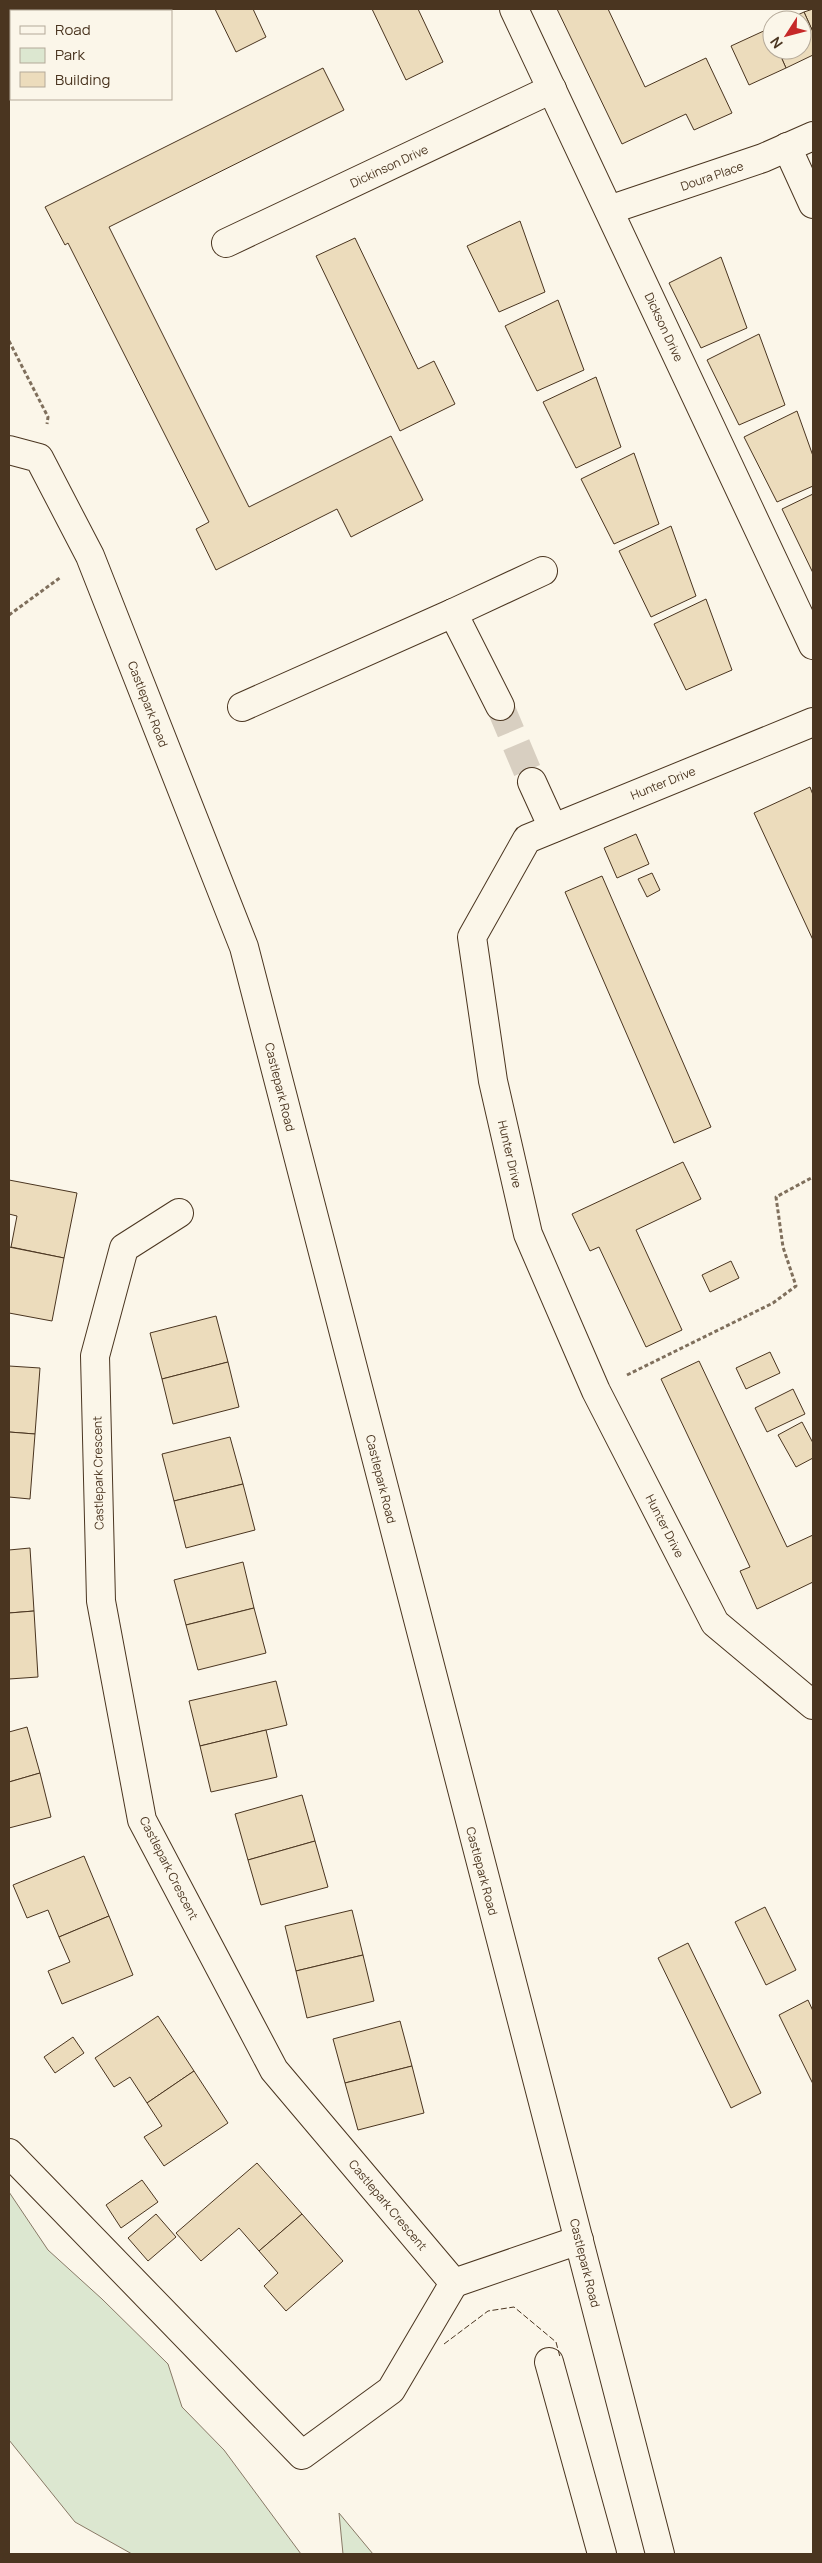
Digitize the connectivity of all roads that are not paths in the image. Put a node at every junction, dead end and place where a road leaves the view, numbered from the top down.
1 (514, 9) edge
2 (552, 89) junction
3 (813, 136) edge
4 (787, 147) junction
5 (813, 204) edge
6 (609, 210) junction
7 (226, 243) dead end
8 (9, 450) edge
9 (543, 571) dead end
10 (453, 613) junction
11 (813, 645) edge
12 (242, 706) dead end
13 (500, 706) tunnel mouth
14 (813, 722) edge
15 (532, 782) tunnel mouth
16 (553, 828) junction
17 (179, 1213) dead end
18 (813, 1705) edge
19 (9, 2153) edge
20 (579, 2240) junction
21 (454, 2283) junction
22 (549, 2362) dead end
23 (602, 2554) edge
24 (660, 2554) edge

1 - 2 street, Dickson Drive
2 - 6 street, Dickson Drive
2 - 7 street, Dickinson Drive
3 - 4 street, Doura Place
4 - 5 street
4 - 6 street, Doura Place
6 - 11 street, Dickson Drive
8 - 20 street, Castlepark Road
9 - 10 street
10 - 12 street
10 - 13 street
14 - 16 street, Hunter Drive
15 - 16 street
16 - 18 street, Hunter Drive
17 - 21 street, Castlepark Crescent
19 - 21 street
20 - 21 street
20 - 24 street, Castlepark Road
22 - 23 street

